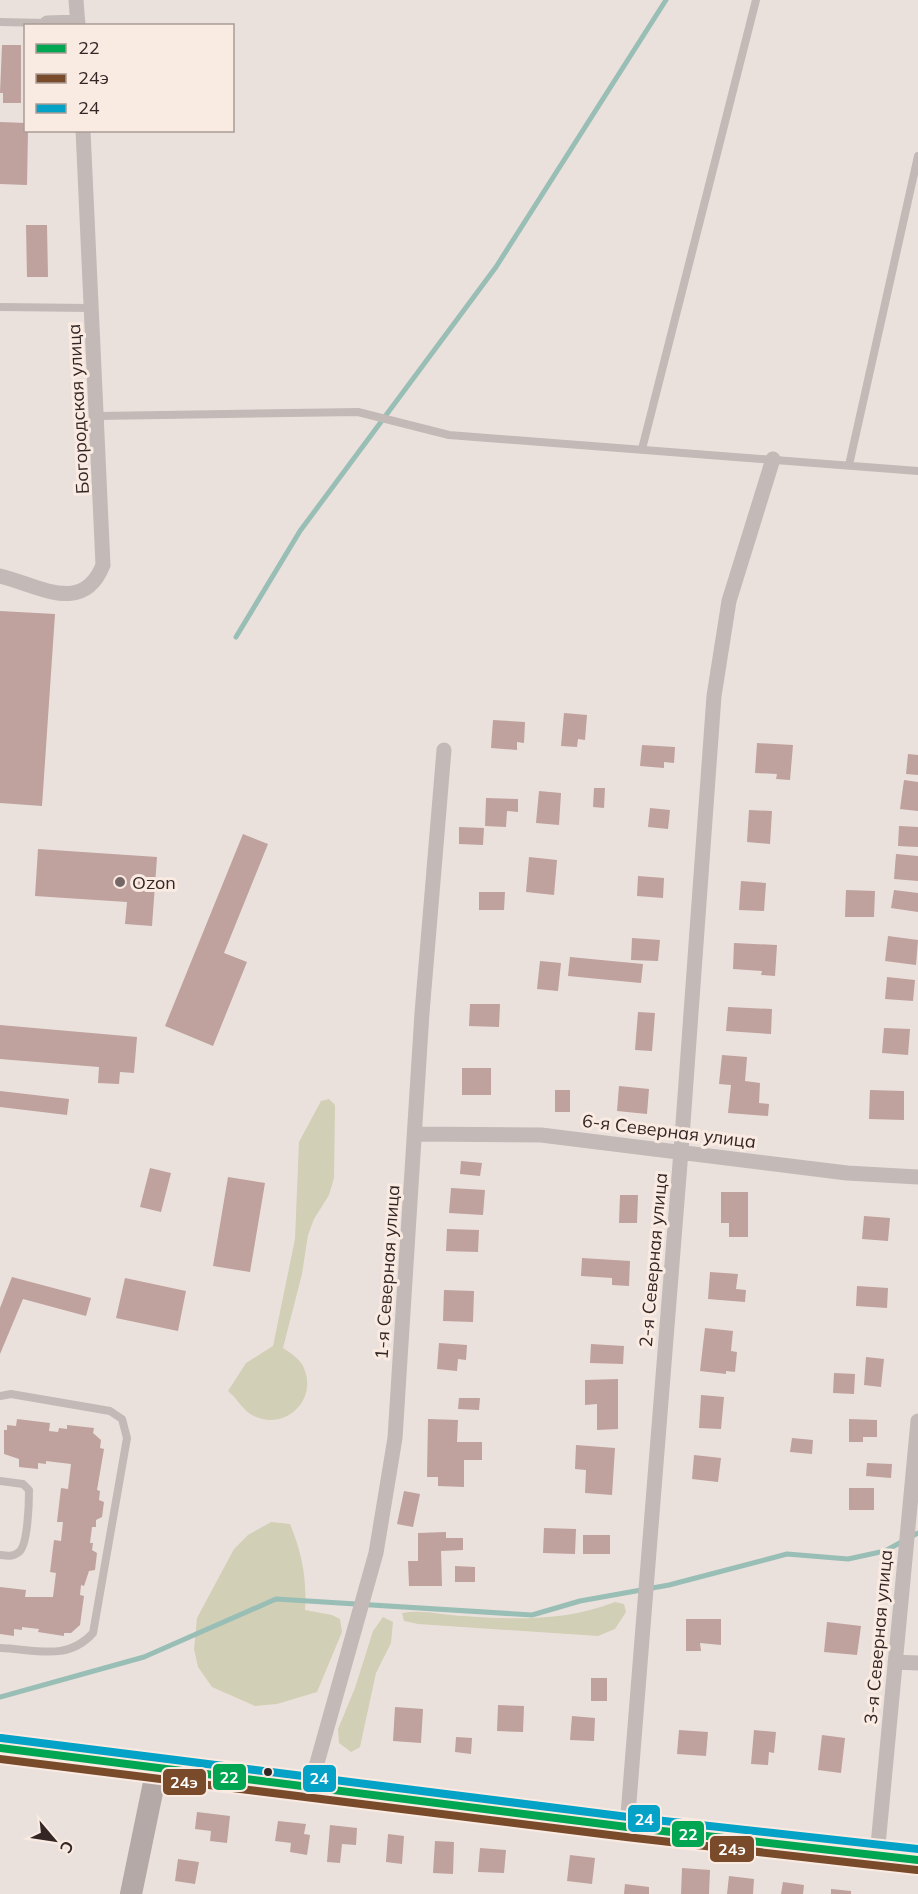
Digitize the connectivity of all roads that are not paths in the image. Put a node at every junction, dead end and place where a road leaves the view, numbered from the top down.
1 (76, 0) edge
2 (756, 0) edge
3 (0, 22) edge
4 (48, 23) joint
5 (78, 24) edge
6 (83, 132) edge
7 (918, 156) edge
8 (0, 307) edge
9 (92, 308) junction
10 (98, 416) junction
11 (642, 449) junction
12 (773, 459) junction
13 (849, 465) junction
14 (918, 471) edge
15 (0, 576) edge
16 (444, 750) dead end
17 (416, 1134) junction
18 (681, 1150) junction
19 (918, 1177) edge
20 (0, 1396) edge
21 (918, 1421) edge
22 (0, 1481) edge
23 (914, 1505) edge
24 (0, 1555) edge
25 (0, 1648) edge
26 (895, 1662) junction
27 (918, 1664) edge
28 (0, 1748) edge
29 (157, 1768) junction
30 (310, 1788) junction
31 (627, 1827) junction
32 (877, 1856) junction
33 (918, 1860) edge
34 (130, 1894) edge

1 - 5 street
2 - 11 lane
3 - 4 lane
4 - 5 street
6 - 9 street, Богородская улица
7 - 13 lane
8 - 9 lane
9 - 10 street, Богородская улица
10 - 11 lane
10 - 15 street, Богородская улица
11 - 12 lane
12 - 13 lane
12 - 18 street, 2-я Северная улица
13 - 14 lane
16 - 17 street, 1-я Северная улица
17 - 18 street, 6-я Северная улица
17 - 30 street, 1-я Северная улица
18 - 19 street, 6-я Северная улица
18 - 31 street, 2-я Северная улица
20 - 25 lane
21 - 23 street, 3-я Северная улица
22 - 24 lane
23 - 26 street, 3-я Северная улица
26 - 27 street
26 - 32 street, 3-я Северная улица
28 - 29 highway
29 - 30 highway
29 - 34 street
30 - 31 highway
31 - 32 highway
32 - 33 highway

